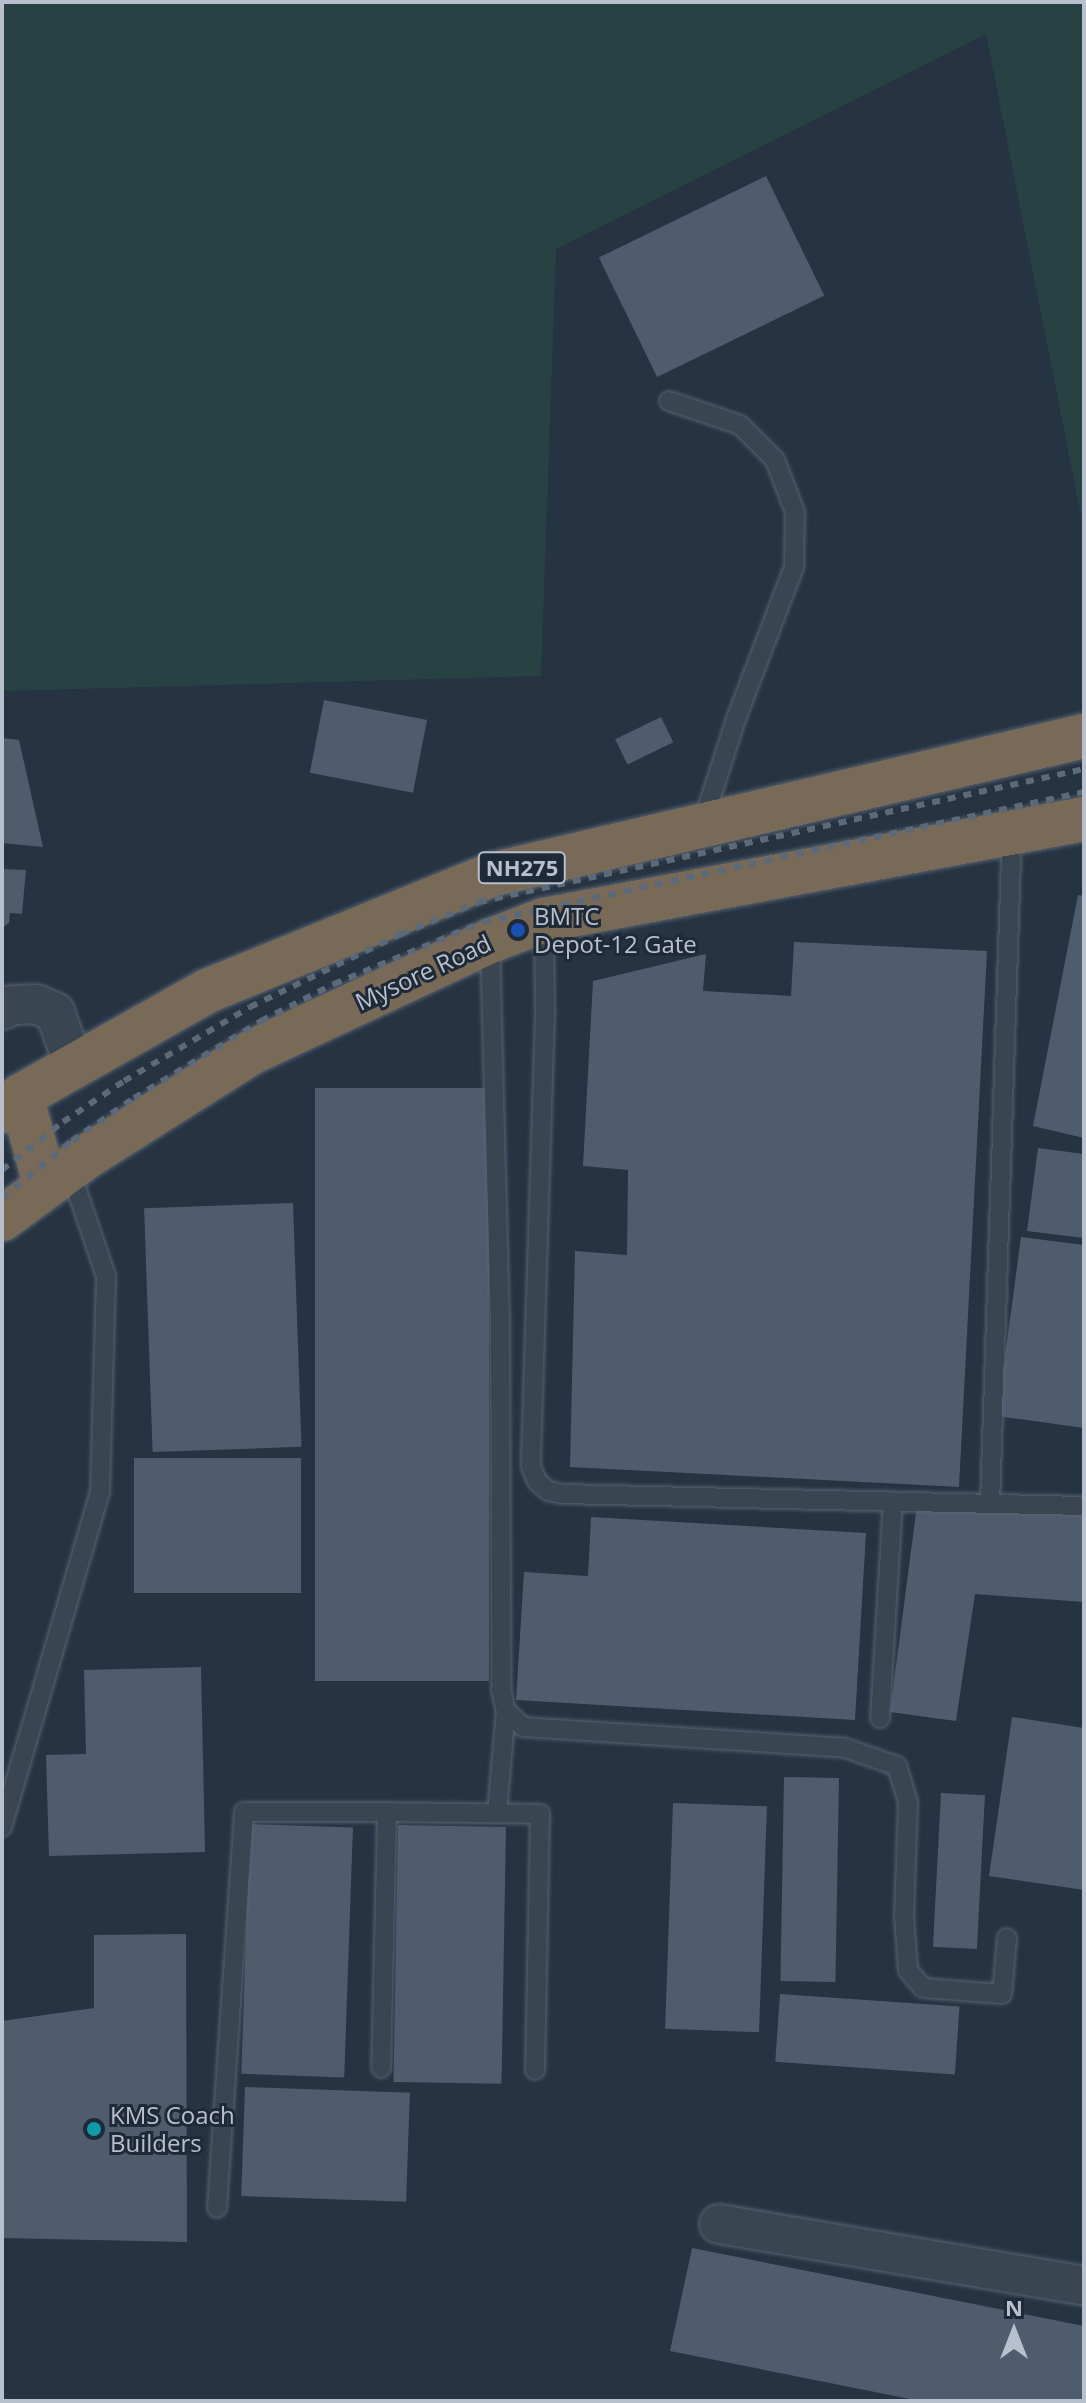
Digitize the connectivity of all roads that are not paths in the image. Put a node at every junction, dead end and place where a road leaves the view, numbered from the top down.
1 (669, 401) dead end
2 (1084, 736) edge
3 (1084, 819) edge
4 (702, 826) junction
5 (1011, 857) dead end
6 (544, 920) junction
7 (490, 941) junction
8 (2, 1010) edge
9 (74, 1066) junction
10 (11, 1104) edge
11 (57, 1176) junction
12 (2, 1219) edge
13 (893, 1501) junction
14 (990, 1504) junction
15 (1084, 1506) edge
16 (506, 1711) junction
17 (880, 1718) dead end
18 (387, 1812) junction
19 (497, 1813) junction
20 (2, 1827) edge
21 (1007, 1938) dead end
22 (381, 2068) dead end
23 (535, 2070) dead end
24 (217, 2208) dead end
25 (719, 2224) dead end
26 (1084, 2286) edge

1 - 4 lane
2 - 4 highway, NH275
3 - 6 highway, Mysore Road / NH275
4 - 9 highway, NH275
5 - 14 lane
6 - 7 highway, Mysore Road / NH275
6 - 13 lane
7 - 11 highway, Mysore Road / NH275
7 - 16 lane
8 - 9 street
9 - 10 highway, NH275
10 - 11 highway
11 - 12 highway, Mysore Road / NH275
11 - 20 lane
13 - 14 lane
13 - 17 lane
14 - 15 lane
16 - 19 lane
16 - 21 lane
18 - 19 lane
18 - 22 lane
18 - 24 lane
19 - 23 lane
25 - 26 street

